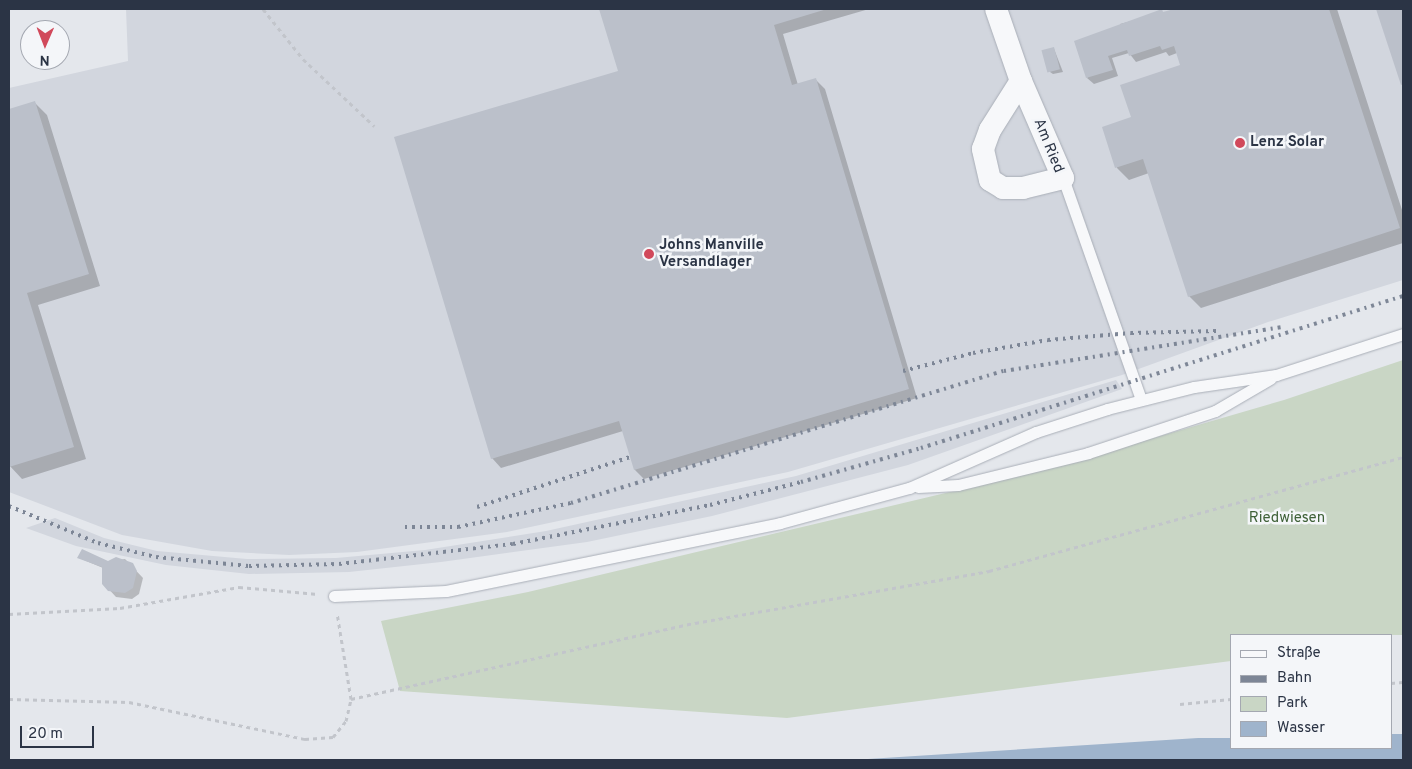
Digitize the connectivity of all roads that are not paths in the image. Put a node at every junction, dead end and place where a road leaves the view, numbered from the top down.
1 (996, 9) edge
2 (1021, 81) junction
3 (1063, 178) junction
4 (1403, 334) edge
5 (1276, 375) junction
6 (1141, 400) junction
7 (909, 488) junction
8 (334, 596) road end

1 - 2 street, Am Ried
2 - 3 street, Am Ried
2 - 3 street, Am Ried
3 - 6 lane
4 - 5 lane
5 - 6 lane
5 - 7 lane
6 - 7 lane
7 - 8 lane

